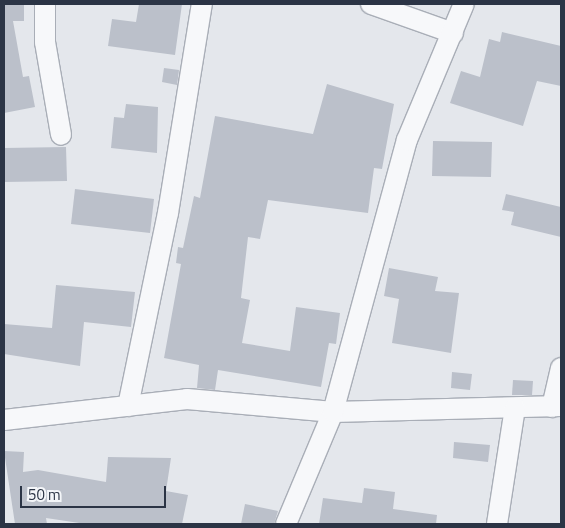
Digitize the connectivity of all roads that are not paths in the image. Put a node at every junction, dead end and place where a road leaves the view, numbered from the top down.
1 (45, 4) edge
2 (202, 4) edge
3 (371, 4) edge
4 (464, 4) edge
5 (453, 33) junction
6 (61, 136) dead end
7 (561, 368) edge
8 (128, 406) junction
9 (556, 407) edge
10 (515, 408) junction
11 (332, 412) junction
12 (4, 420) edge
13 (286, 524) edge
14 (497, 524) edge

1 - 6 street
2 - 8 street
3 - 5 street
4 - 5 street
5 - 11 street
7 - 9 street
8 - 11 street
8 - 12 street
9 - 10 street
10 - 11 street
10 - 14 street
11 - 13 street

